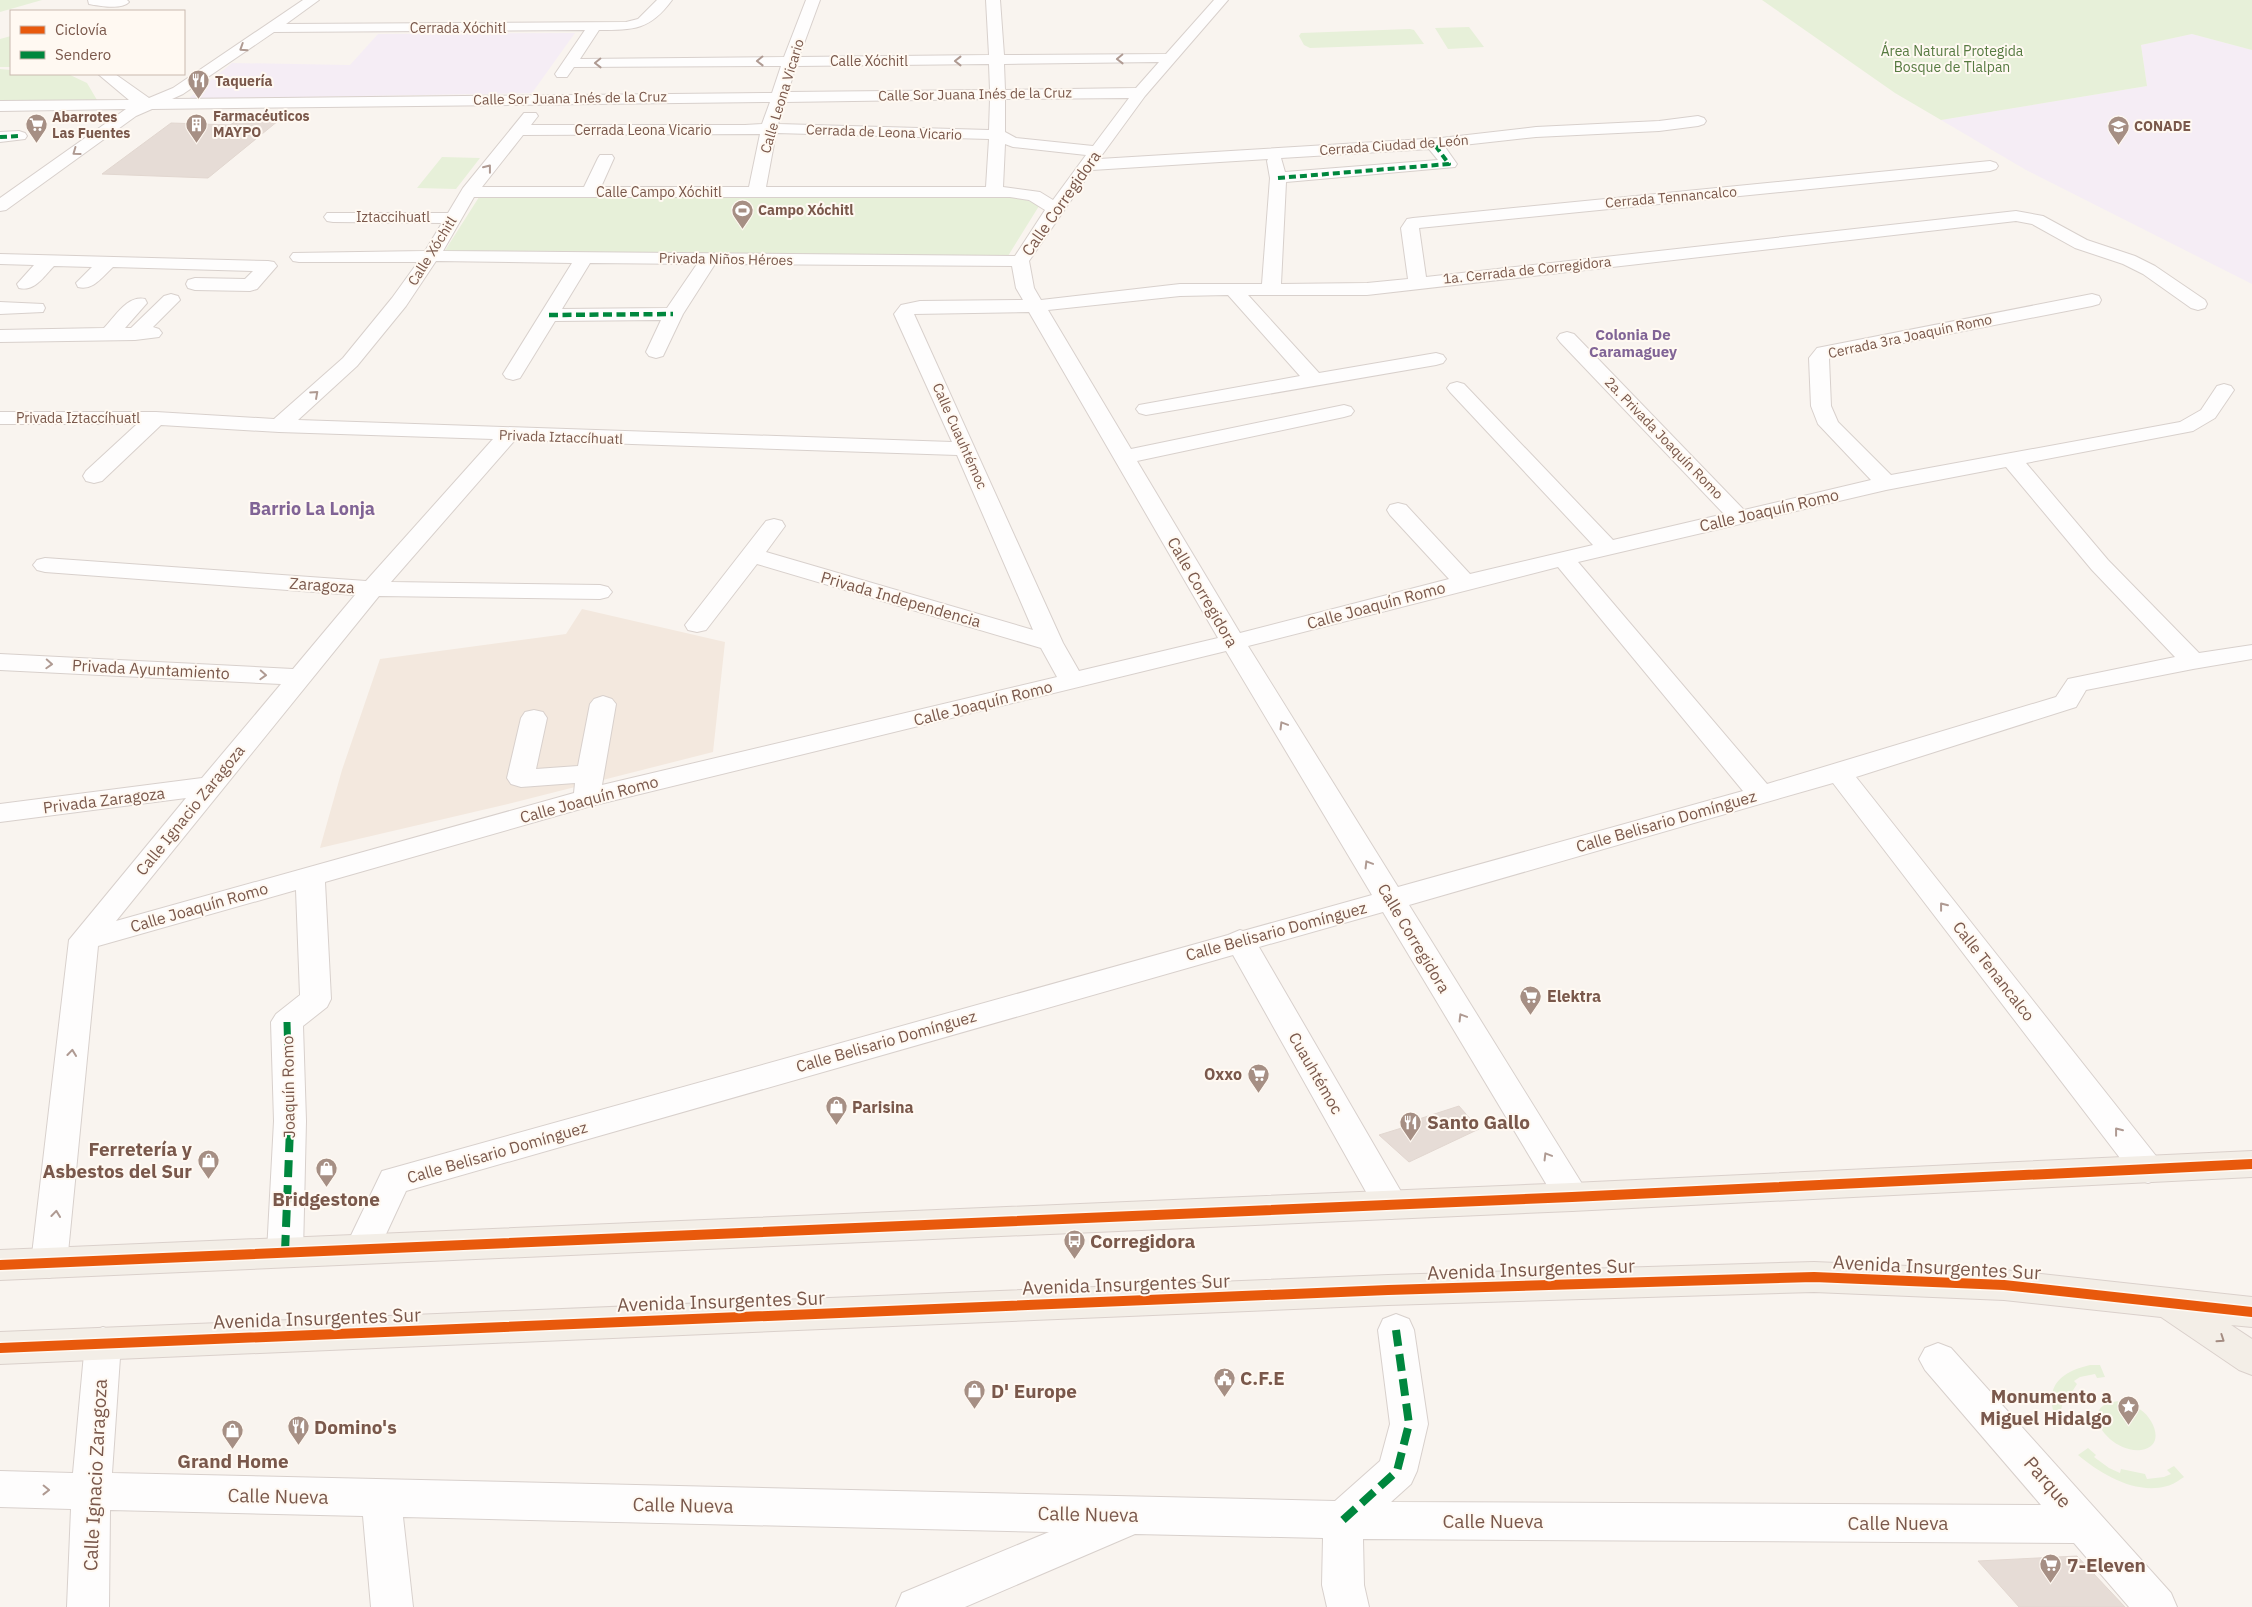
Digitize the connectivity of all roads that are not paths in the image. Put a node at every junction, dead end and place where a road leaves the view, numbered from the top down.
1 (94, 0) edge
2 (312, 0) edge
3 (665, 0) edge
4 (813, 0) edge
5 (993, 0) edge
6 (1221, 0) edge
7 (1231, 0) edge
8 (123, 1) edge
9 (81, 10) edge
10 (109, 10) edge
11 (273, 28) junction
12 (594, 28) junction
13 (1169, 58) junction
14 (998, 60) junction
15 (790, 61) junction
16 (570, 63) junction
17 (106, 75) edge
18 (149, 86) dead end
19 (1140, 92) junction
20 (997, 93) junction
21 (779, 96) junction
22 (545, 98) junction
23 (150, 104) junction
24 (0, 106) edge
25 (1698, 121) dead end
26 (769, 128) junction
27 (517, 130) junction
28 (998, 135) junction
29 (19, 136) dead end
30 (0, 137) edge
31 (1434, 144) junction
32 (1273, 153) junction
33 (606, 158) dead end
34 (1094, 158) junction
35 (1990, 166) dead end
36 (1278, 178) junction
37 (469, 192) junction
38 (590, 192) junction
39 (994, 192) junction
40 (756, 193) junction
41 (0, 206) edge
42 (1055, 208) junction
43 (333, 217) dead end
44 (453, 218) junction
45 (431, 256) junction
46 (299, 257) dead end
47 (584, 258) junction
48 (0, 259) edge
49 (708, 259) junction
50 (50, 260) junction
51 (109, 261) junction
52 (1020, 261) junction
53 (213, 263) dead end
54 (1418, 282) junction
55 (85, 283) dead end
56 (26, 284) dead end
57 (1234, 291) junction
58 (1271, 291) junction
59 (171, 300) dead end
60 (2092, 300) dead end
61 (138, 303) dead end
62 (2198, 304) dead end
63 (1036, 306) junction
64 (0, 308) edge
65 (36, 308) dead end
66 (673, 314) junction
67 (549, 315) junction
68 (109, 334) junction
69 (0, 336) edge
70 (1568, 338) dead end
71 (656, 352) dead end
72 (1436, 359) dead end
73 (512, 374) dead end
74 (1315, 381) junction
75 (1458, 388) dead end
76 (2224, 390) dead end
77 (1146, 409) dead end
78 (1344, 411) dead end
79 (0, 418) edge
80 (156, 418) junction
81 (279, 426) junction
82 (508, 435) junction
83 (965, 449) junction
84 (1125, 457) junction
85 (2011, 460) junction
86 (94, 476) dead end
87 (1886, 483) junction
88 (1398, 510) dead end
89 (1739, 516) junction
90 (774, 526) dead end
91 (1608, 548) junction
92 (752, 555) junction
93 (1563, 558) junction
94 (45, 565) dead end
95 (1465, 582) junction
96 (372, 589) junction
97 (600, 592) dead end
98 (697, 625) dead end
99 (1051, 642) junction
100 (1233, 642) junction
101 (2252, 652) edge
102 (2193, 661) junction
103 (0, 662) edge
104 (302, 677) junction
105 (1072, 682) junction
106 (604, 704) dead end
107 (534, 718) dead end
108 (1839, 773) junction
109 (209, 786) junction
110 (588, 786) junction
111 (1760, 794) junction
112 (0, 813) edge
113 (310, 876) junction
114 (1390, 900) junction
115 (84, 940) junction
116 (1240, 940) junction
117 (2252, 1164) edge
118 (2148, 1170) junction
119 (1572, 1197) junction
120 (1392, 1205) junction
121 (362, 1250) junction
122 (285, 1252) junction
123 (49, 1262) junction
124 (0, 1265) edge
125 (2166, 1302) junction
126 (2252, 1312) edge
127 (1396, 1330) dead end
128 (104, 1343) junction
129 (0, 1348) edge
130 (1938, 1359) dead end
131 (2252, 1359) edge
132 (0, 1489) edge
133 (91, 1491) junction
134 (381, 1498) junction
135 (1136, 1515) junction
136 (1343, 1520) junction
137 (2085, 1524) junction
138 (88, 1607) edge
139 (392, 1607) edge
140 (917, 1607) edge
141 (1348, 1607) edge
142 (2156, 1607) edge

1 - 8 street
1 - 9 street
2 - 11 street
3 - 12 street, Cerrada Xóchitl
4 - 15 street, Calle Leona Vicario
5 - 14 street
6 - 7 street
6 - 13 street, Calle Corregidora
8 - 10 street
11 - 12 street, Cerrada Xóchitl
11 -> 23 street
12 - 16 street, Calle Xóchitl
13 -> 14 street, Calle Xóchitl
13 - 19 street, Calle Corregidora
14 -> 15 street, Calle Xóchitl
14 - 20 street
15 -> 16 street, Calle Xóchitl
15 - 21 street, Calle Leona Vicario
16 - 22 street, Calle Xóchitl
17 - 23 street
18 - 23 street
19 - 20 street, Calle Sor Juana Inés de la Cruz
19 - 34 street, Calle Corregidora
20 - 21 street, Calle Sor Juana Inés de la Cruz
20 - 28 street
21 - 22 street, Calle Sor Juana Inés de la Cruz
21 - 26 street, Calle Leona Vicario
22 - 23 street, Calle Sor Juana Inés de la Cruz
22 - 27 street, Calle Xóchitl
23 - 24 street, Calle Sor Juana Inés de la Cruz
23 -> 41 street
25 - 31 street, Cerrada Ciudad de León
26 - 27 street, Cerrada Leona Vicario
26 - 28 street, Cerrada de Leona Vicario
26 - 40 street, Calle Leona Vicario
37 -> 27 street, Calle Xóchitl
28 - 34 street, Cerrada de Leona Vicario
28 - 39 street
29 - 30 street
31 - 32 street, Cerrada Ciudad de León
31 - 36 street
32 - 34 street, Cerrada Ciudad de León
32 - 36 street
33 - 38 street
34 - 42 street, Calle Corregidora
35 - 54 street, Cerrada Tennancalco
36 - 58 street
37 - 38 street, Calle Campo Xóchitl
37 - 44 street, Calle Xóchitl
38 - 40 street, Calle Campo Xóchitl
39 - 40 street, Calle Campo Xóchitl
39 - 42 street, Calle Campo Xóchitl
42 - 52 street, Calle Corregidora
43 - 44 street, Iztaccihuatl
44 - 45 street, Calle Xóchitl
45 - 46 street, Privada Niños Héroes
45 - 47 street, Privada Niños Héroes
81 -> 45 street, Calle Xóchitl
47 - 49 street, Privada Niños Héroes
47 - 67 street
48 - 50 street
49 - 52 street, Privada Niños Héroes
49 - 66 street
50 - 51 street
50 - 56 street
51 - 53 street
51 - 55 street
52 - 63 street, Calle Corregidora
54 - 58 street, 1a. Cerrada de Corregidora
54 - 62 street, 1a. Cerrada de Corregidora
57 - 58 street, 1a. Cerrada de Corregidora
57 - 63 street, 1a. Cerrada de Corregidora
57 - 74 street
59 - 68 street
60 - 87 street, Cerrada 3ra Joaquín Romo
61 - 68 street
63 - 83 street, Calle Cuauhtémoc
63 - 84 street, Calle Corregidora
64 - 65 street
66 - 67 street
66 - 71 street
67 - 73 street
68 - 69 street
70 - 89 street, 2a. Privada Joaquín Romo
72 - 74 street
74 - 77 street
75 - 91 street
76 - 85 street, Calle Joaquín Romo
78 - 84 street
79 - 80 street, Privada Iztaccíhuatl
80 - 81 street, Privada Iztaccíhuatl
80 - 86 street, Privada Iztaccíhuatl
81 - 82 street, Privada Iztaccíhuatl
82 - 83 street, Privada Iztaccíhuatl
82 - 96 street, Calle Ignacio Zaragoza
83 - 99 street, Calle Cuauhtémoc
84 - 100 street, Calle Corregidora
85 - 87 street, Calle Joaquín Romo
85 - 102 street
87 - 89 street, Calle Joaquín Romo
88 - 95 street
89 - 91 street, Calle Joaquín Romo
90 - 92 street
91 - 93 street, Calle Joaquín Romo
92 - 98 street
92 - 99 street, Privada Independencia
93 - 95 street, Calle Joaquín Romo
93 - 111 street
94 - 96 street, Zaragoza
95 - 100 street, Calle Joaquín Romo
96 - 97 street, Zaragoza
96 - 104 street, Calle Ignacio Zaragoza
99 - 105 street, Calle Cuauhtémoc
100 - 105 street, Calle Joaquín Romo
114 -> 100 street, Calle Corregidora
101 - 102 street, Calle Belisario Domínguez
102 - 108 street, Calle Belisario Domínguez
103 -> 104 street, Privada Ayuntamiento
104 - 109 street, Calle Ignacio Zaragoza
105 - 110 street, Calle Joaquín Romo
106 - 110 street
107 - 110 street
108 - 111 street, Calle Belisario Domínguez
118 -> 108 street, Calle Tenancalco
109 - 112 street, Privada Zaragoza
109 - 115 street, Calle Ignacio Zaragoza
110 - 113 street, Calle Joaquín Romo
111 - 114 street, Calle Belisario Domínguez
113 - 115 street, Calle Joaquín Romo
113 - 122 street, Joaquín Romo
114 - 116 street, Calle Belisario Domínguez
119 -> 114 street, Calle Corregidora
123 -> 115 street
116 - 120 street, Cuauhtémoc
116 - 121 street, Calle Belisario Domínguez
117 - 118 main road
118 - 119 main road
119 - 120 main road
120 - 121 main road
121 - 122 main road
122 - 123 main road
123 - 124 main road
125 - 126 main road, Avenida Insurgentes Sur
125 - 128 main road, Avenida Insurgentes Sur
125 -> 131 main road
127 - 136 street
128 - 129 main road, Avenida Insurgentes Sur
128 - 133 street, Calle Ignacio Zaragoza
130 - 137 street, Parque
132 -> 133 street
133 - 134 street, Calle Nueva
133 - 138 street, Calle Ignacio Zaragoza
134 - 135 street, Calle Nueva
134 - 139 street
135 - 136 street, Calle Nueva
135 - 140 street
136 - 137 street, Calle Nueva
136 - 141 street
137 - 142 street, Parque

